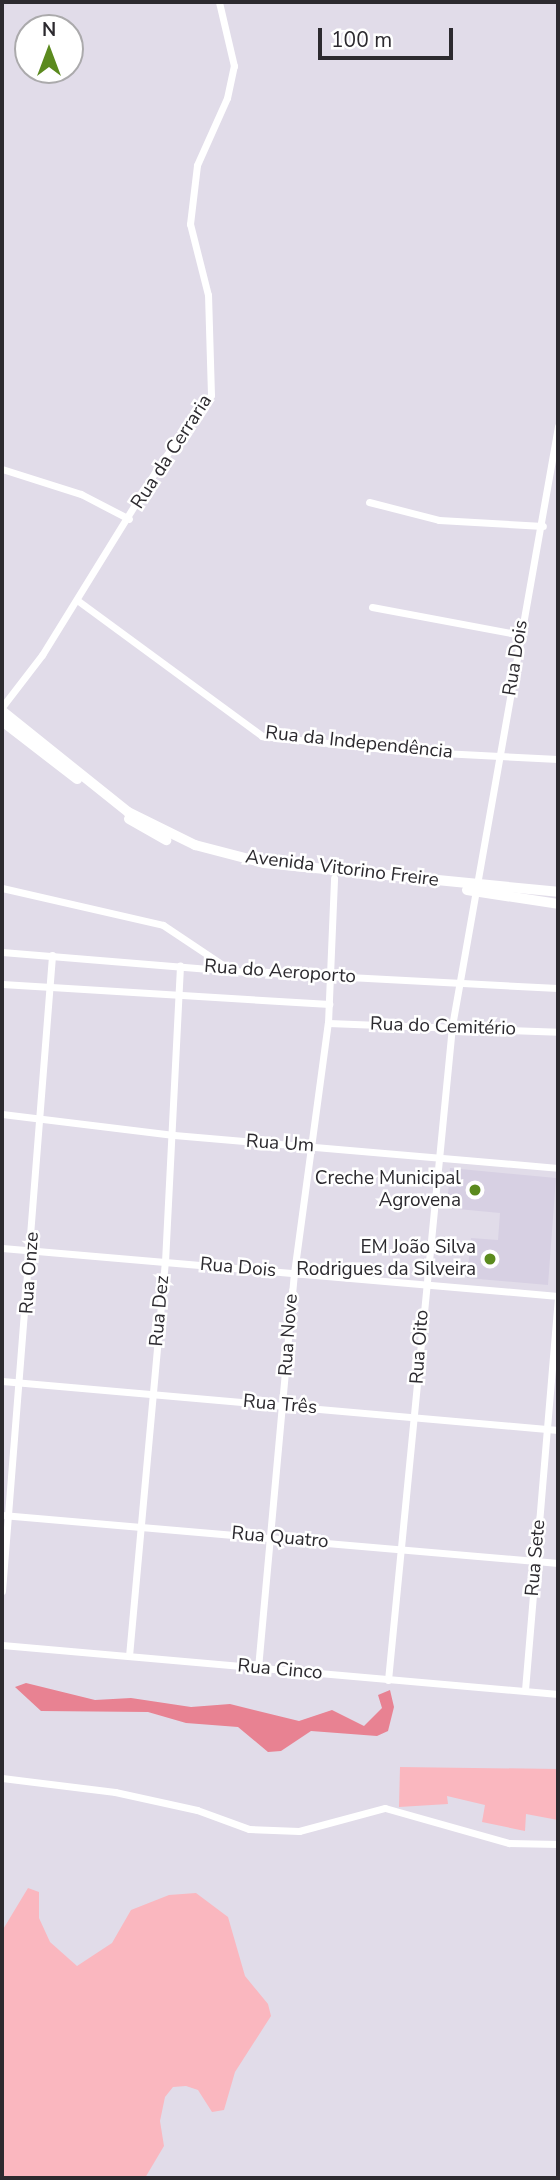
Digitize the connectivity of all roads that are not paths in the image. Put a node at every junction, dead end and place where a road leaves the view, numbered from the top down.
1 (219, 2) edge
2 (558, 426) edge
3 (2, 469) edge
4 (369, 502) dead end
5 (129, 519) junction
6 (543, 526) junction
7 (77, 600) junction
8 (372, 607) dead end
9 (520, 635) junction
10 (2, 709) edge
11 (2, 721) edge
12 (499, 756) junction
13 (558, 760) edge
14 (334, 878) junction
15 (474, 887) junction
16 (2, 888) edge
17 (558, 892) edge
18 (558, 904) edge
19 (2, 952) edge
20 (51, 955) junction
21 (180, 965) junction
22 (233, 971) junction
23 (329, 977) junction
24 (2, 984) edge
25 (460, 984) junction
26 (558, 988) edge
27 (51, 989) junction
28 (178, 997) junction
29 (329, 1004) junction
30 (328, 1023) junction
31 (452, 1026) junction
32 (558, 1032) edge
33 (2, 1114) edge
34 (42, 1118) junction
35 (174, 1135) junction
36 (310, 1146) junction
37 (437, 1157) junction
38 (558, 1168) edge
39 (2, 1248) edge
40 (32, 1251) junction
41 (164, 1262) junction
42 (294, 1273) junction
43 (425, 1286) junction
44 (558, 1298) edge
45 (2, 1381) edge
46 (22, 1383) junction
47 (152, 1394) junction
48 (284, 1404) junction
49 (416, 1418) junction
50 (549, 1430) junction
51 (558, 1430) edge
52 (5, 1515) edge
53 (139, 1526) junction
54 (270, 1537) junction
55 (401, 1549) junction
56 (536, 1561) junction
57 (558, 1563) edge
58 (2, 1591) edge
59 (2, 1646) edge
60 (129, 1656) junction
61 (258, 1668) junction
62 (388, 1680) junction
63 (525, 1690) junction
64 (558, 1694) edge
65 (2, 1778) edge
66 (558, 1844) edge

1 - 5 street, Rua da Cerraria
2 - 6 street, Rua Dois
3 - 5 street
4 - 6 street
5 - 7 street, Rua da Cerraria
6 - 9 street, Rua Dois
7 - 10 street, Rua da Cerraria
7 - 12 street, Rua da Independência
8 - 9 street
9 - 12 street, Rua Dois
10 - 15 street, Avenida Vitorino Freire
11 - 14 street, Avenida Vitorino Freire
12 - 13 street, Rua da Independência
12 - 15 street, Rua Dois
14 - 15 street, Avenida Vitorino Freire
14 - 23 street, Rua Nove
15 - 17 street, Avenida Vitorino Freire
15 - 18 street, Avenida Vitorino Freire
15 - 25 street, Rua Oito
16 - 22 street
19 - 20 street, Rua do Aeroporto
20 - 21 street, Rua do Aeroporto
20 - 27 street, Rua Onze
21 - 22 street, Rua do Aeroporto
21 - 28 street, Rua Dez
22 - 23 street, Rua do Aeroporto
23 - 25 street, Rua do Aeroporto
23 - 29 street, Rua Nove
24 - 27 street
25 - 26 street, Rua do Aeroporto
25 - 31 street, Rua Oito
27 - 28 street
27 - 34 street, Rua Onze
28 - 29 street
28 - 35 street, Rua Dez
29 - 30 street, Rua Nove
30 - 31 street, Rua do Cemitério
30 - 36 street, Rua Nove
31 - 32 street, Rua do Cemitério
31 - 37 street, Rua Oito
33 - 34 street, Rua Um
34 - 35 street, Rua Um
34 - 40 street, Rua Onze
35 - 36 street, Rua Um
35 - 41 street, Rua Dez
36 - 37 street, Rua Um
36 - 42 street, Rua Nove
37 - 38 street, Rua Um
37 - 43 street, Rua Oito
39 - 40 street, Rua Dois
40 - 41 street, Rua Dois
40 - 46 street, Rua Onze
41 - 42 street, Rua Dois
41 - 47 street, Rua Dez
42 - 43 street, Rua Dois
42 - 48 street, Rua Nove
43 - 44 street, Rua Dois
43 - 49 street, Rua Oito
44 - 50 street, Rua Sete
45 - 46 street, Rua Três
46 - 47 street, Rua Três
46 - 52 street, Rua Onze
47 - 48 street, Rua Três
47 - 53 street, Rua Dez
48 - 49 street, Rua Três
48 - 54 street, Rua Nove
49 - 50 street, Rua Três
49 - 55 street, Rua Oito
50 - 51 street, Rua Três
50 - 56 street, Rua Sete
52 - 53 street, Rua Quatro
52 - 58 street, Rua Onze
53 - 54 street, Rua Quatro
53 - 60 street, Rua Dez
54 - 55 street, Rua Quatro
54 - 61 street, Rua Nove
55 - 56 street, Rua Quatro
55 - 62 street, Rua Oito
56 - 57 street, Rua Quatro
56 - 63 street, Rua Sete
59 - 60 street, Rua Cinco
60 - 61 street, Rua Cinco
61 - 62 street, Rua Cinco
62 - 63 street, Rua Cinco
63 - 64 street, Rua Cinco
65 - 66 street

